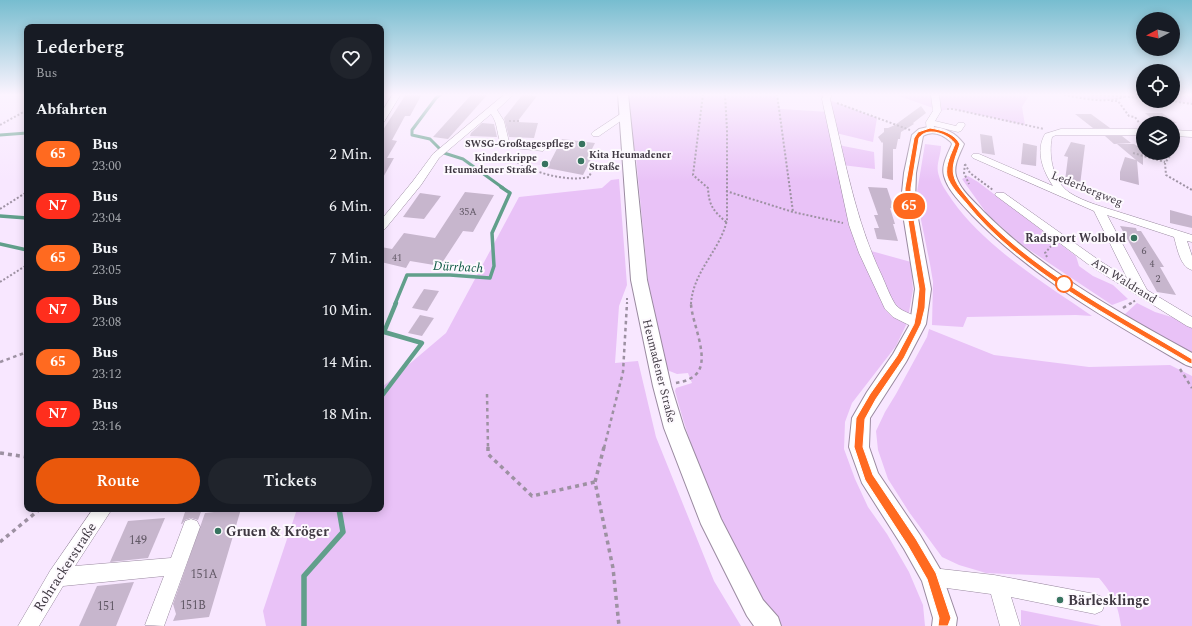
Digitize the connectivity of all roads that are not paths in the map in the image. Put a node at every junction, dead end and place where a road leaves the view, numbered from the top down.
1 (476, 123) edge
2 (500, 123) edge
3 (612, 123) edge
4 (626, 123) edge
5 (833, 123) edge
6 (931, 123) edge
7 (960, 125) dead end
8 (930, 126) junction
9 (1136, 132) edge
10 (1180, 133) edge
11 (596, 134) dead end
12 (1192, 134) edge
13 (540, 150) dead end
14 (976, 156) dead end
15 (1000, 195) road end
16 (1066, 195) junction
17 (1098, 209) junction
18 (384, 223) edge
19 (1179, 235) junction
20 (1192, 239) edge
21 (1192, 266) edge
22 (1145, 295) junction
23 (1192, 323) edge
24 (918, 324) junction
25 (1192, 361) edge
26 (102, 512) edge
27 (191, 527) dead end
28 (177, 566) junction
29 (57, 577) junction
30 (932, 577) junction
31 (999, 587) junction
32 (1095, 604) dead end
33 (156, 625) dead end
34 (28, 626) edge
35 (769, 626) edge
36 (944, 626) edge
37 (1010, 626) edge

1 - 18 street
2 - 13 street
3 - 11 street
4 - 35 main road, Heumadener Straße
5 - 24 street
6 - 8 street
7 - 8 street
8 - 24 main road
8 - 25 main road
9 - 16 street
10 - 12 street
14 - 16 street, Lederbergweg
15 - 22 street, Am Waldrand
16 - 17 street, Lederbergweg
17 - 19 street, Lederbergweg
17 - 22 street
19 - 20 street, Lederbergweg
19 - 21 street
22 - 23 street, Am Waldrand
24 - 30 main road
26 - 29 street, Rohrackerstraße
27 - 28 street
28 - 29 street
28 - 33 street
29 - 34 street, Rohrackerstraße
30 - 31 street
30 - 36 main road
31 - 32 street
31 - 37 street

